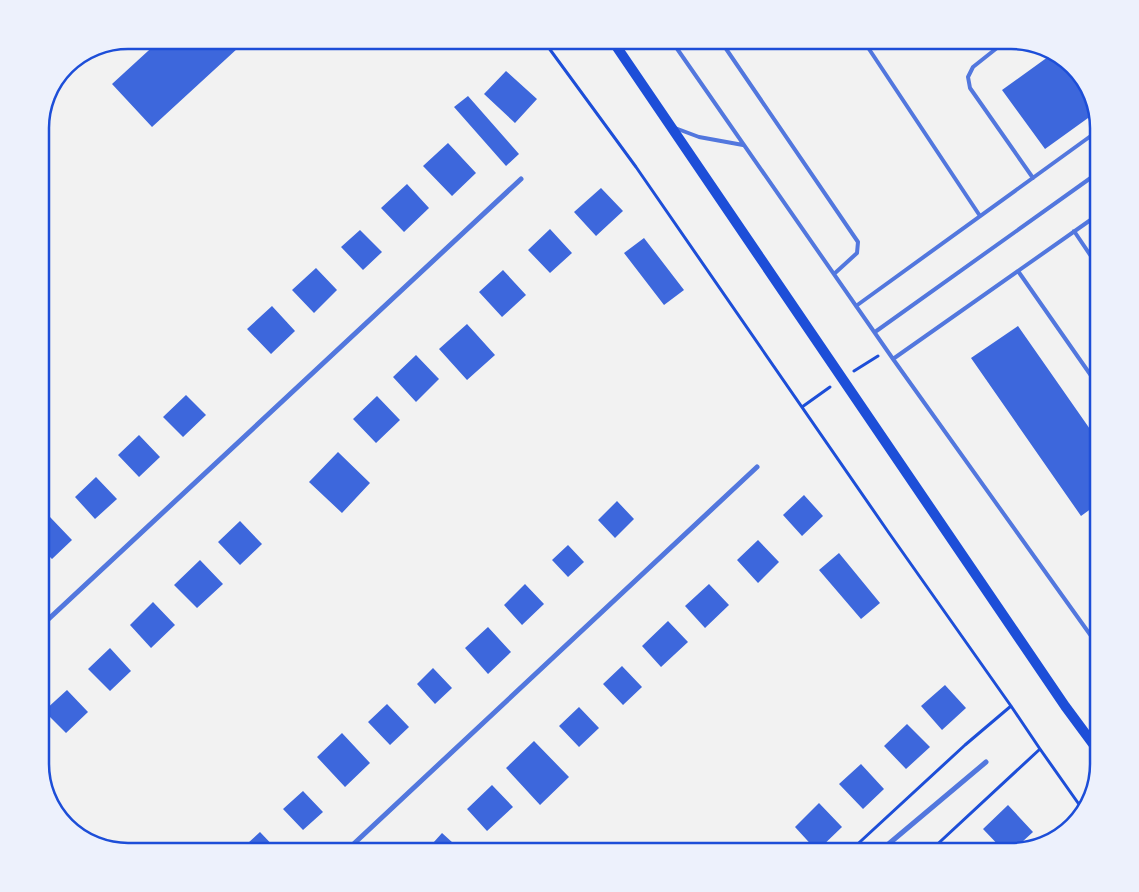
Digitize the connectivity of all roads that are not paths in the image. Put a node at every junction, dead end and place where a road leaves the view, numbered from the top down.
1 (618, 49) edge
2 (677, 49) edge
3 (726, 49) edge
4 (869, 49) edge
5 (997, 49) edge
6 (670, 126) junction
7 (1090, 136) edge
8 (743, 145) junction
9 (1032, 178) junction
10 (1090, 178) edge
11 (521, 179) dead end
12 (980, 216) junction
13 (1090, 220) edge
14 (1074, 232) junction
15 (1090, 255) edge
16 (1018, 271) junction
17 (834, 274) junction
18 (856, 306) junction
19 (875, 332) junction
20 (893, 359) junction
21 (1090, 374) edge
22 (757, 467) dead end
23 (49, 619) edge
24 (1090, 633) edge
25 (1090, 739) edge
26 (986, 762) dead end
27 (355, 843) edge
28 (890, 843) edge

1 - 6 main road
2 - 8 lane
3 - 17 lane
4 - 12 lane
5 - 9 lane
6 - 8 lane
6 - 25 main road
7 - 9 lane
8 - 17 lane
9 - 12 lane
10 - 19 lane
11 - 23 street
12 - 18 lane
13 - 14 lane
14 - 15 lane
14 - 16 lane
16 - 20 lane
16 - 21 lane
17 - 18 lane
18 - 19 lane
19 - 20 lane
20 - 24 lane
22 - 27 street
26 - 28 street

